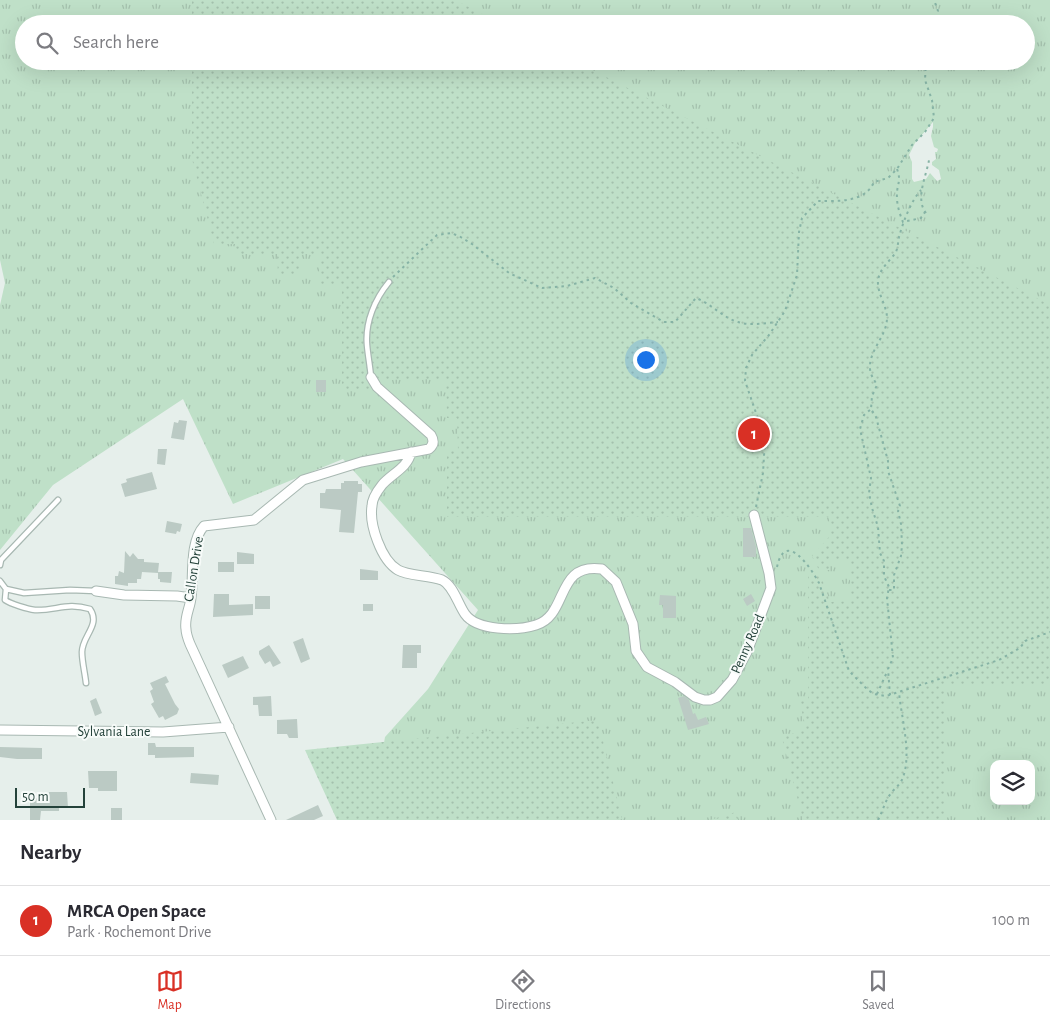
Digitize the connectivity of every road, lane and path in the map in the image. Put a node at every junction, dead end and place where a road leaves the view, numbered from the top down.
1 (934, 0) edge
2 (937, 15) edge
3 (926, 70) edge
4 (929, 160) dead end
5 (897, 169) junction
6 (922, 190) junction
7 (904, 222) junction
8 (389, 282) joint
9 (778, 322) junction
10 (371, 377) joint
11 (871, 409) junction
12 (411, 452) junction
13 (58, 500) dead end
14 (754, 515) joint
15 (0, 565) edge
16 (776, 572) dead end
17 (0, 581) edge
18 (6, 589) junction
19 (889, 590) junction
20 (96, 591) joint
21 (191, 598) junction
22 (1050, 632) edge
23 (888, 669) junction
24 (86, 684) dead end
25 (898, 692) junction
26 (877, 694) junction
27 (888, 696) junction
28 (228, 727) junction
29 (0, 730) edge
30 (271, 820) edge
31 (878, 820) edge

1 - 2 path
3 - 5 path
4 - 6 path
5 - 7 path
5 - 9 path
6 - 7 path
6 - 7 path
7 - 11 path
8 - 9 path
8 - 10 lane
9 - 14 path
10 - 12 street, Callon Drive
11 - 19 path
11 - 19 path
12 - 14 street, Penny Road
12 - 21 street, Callon Drive
13 - 15 lane
16 - 26 path
17 - 18 lane
18 - 20 lane
18 - 24 lane
19 - 23 path
20 - 21 street
21 - 28 street, Callon Drive
22 - 25 path
23 - 26 path
23 - 27 path
25 - 27 path
25 - 31 path
26 - 27 path
28 - 29 street, Sylvania Lane
28 - 30 street, Callon Drive

